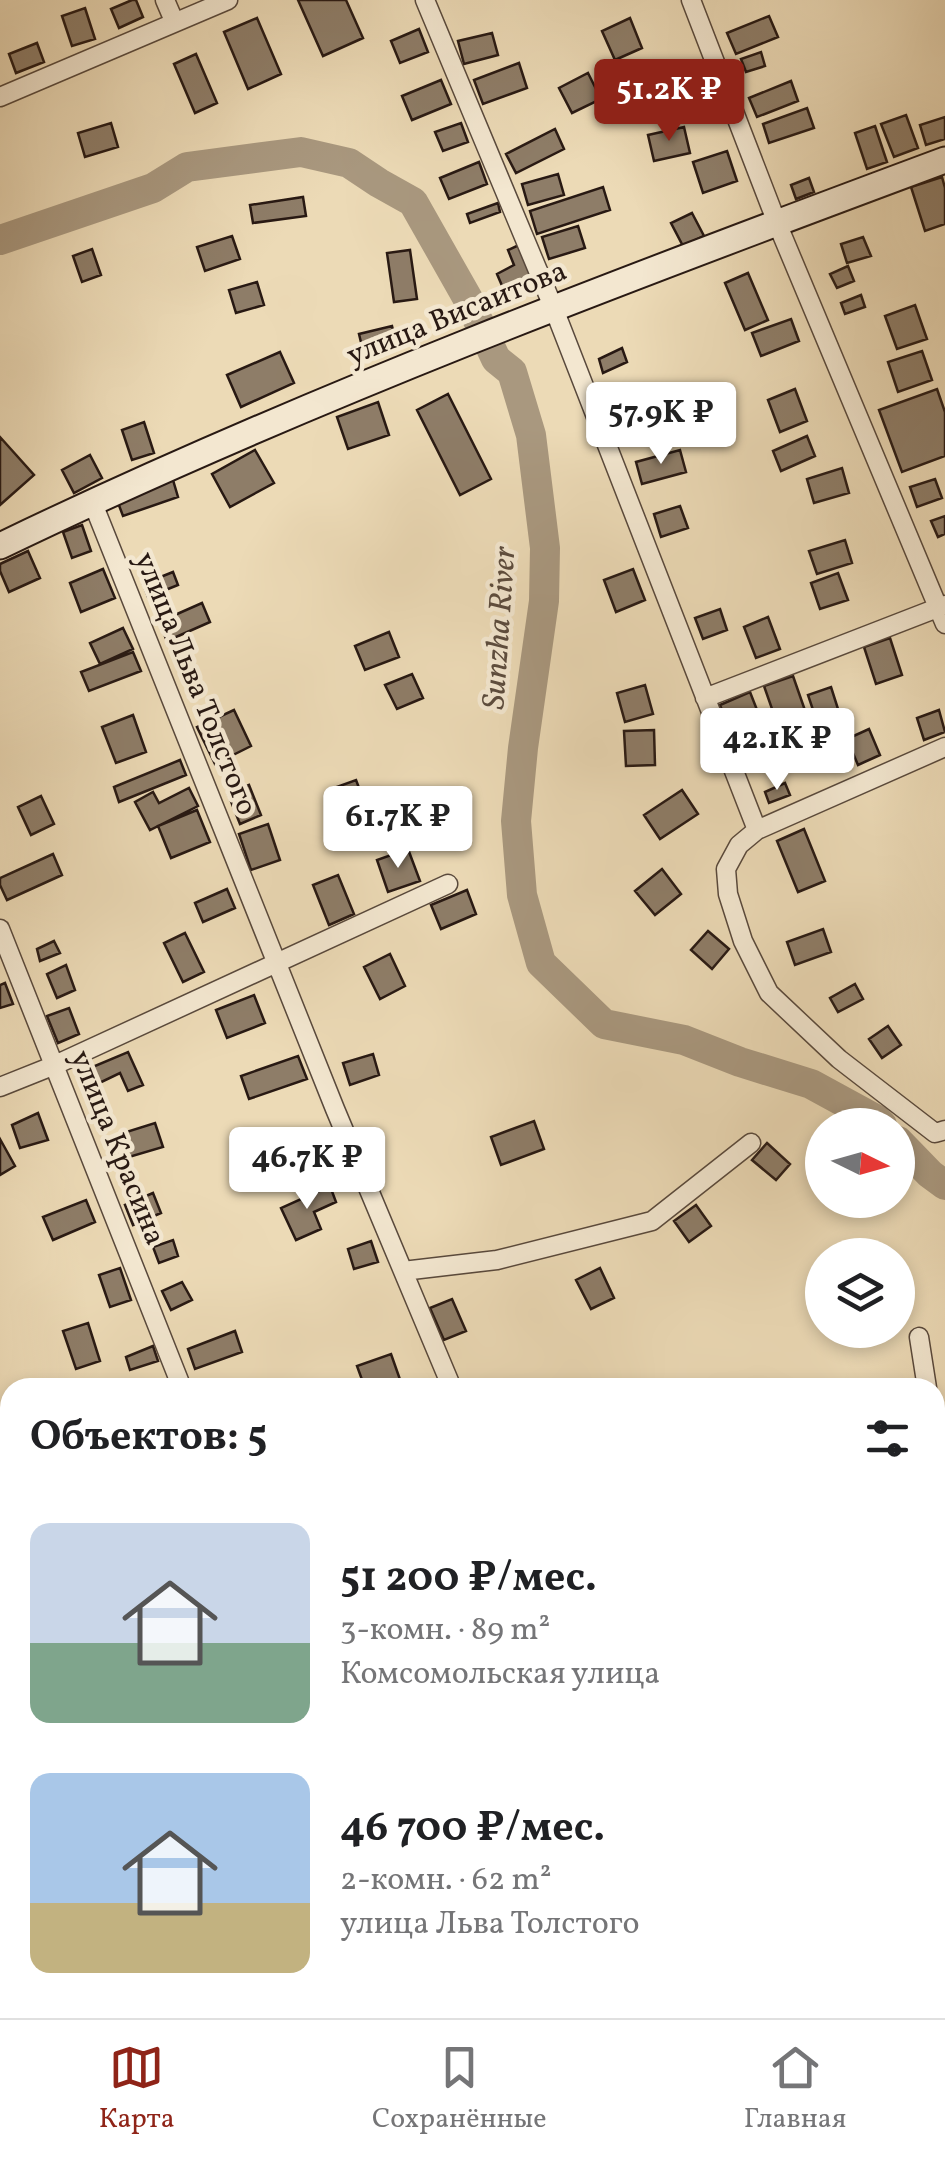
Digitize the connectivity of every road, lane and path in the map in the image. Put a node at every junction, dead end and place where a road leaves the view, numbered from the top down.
1 (165, 0) edge
2 (228, 0) edge
3 (425, 0) edge
4 (691, 0) edge
5 (174, 22) junction
6 (0, 97) edge
7 (945, 160) edge
8 (777, 222) junction
9 (554, 310) junction
10 (92, 501) junction
11 (0, 530) edge
12 (29, 532) junction
13 (0, 546) edge
14 (943, 612) edge
15 (705, 698) junction
16 (945, 747) edge
17 (757, 830) junction
18 (448, 884) dead end
19 (0, 929) edge
20 (278, 962) junction
21 (55, 1066) junction
22 (0, 1087) edge
23 (940, 1131) edge
24 (750, 1143) dead end
25 (403, 1271) junction
26 (919, 1337) dead end
27 (178, 1378) edge
28 (448, 1378) edge
29 (925, 1378) edge

1 - 5 street
2 - 5 street
3 - 9 street
4 - 8 street
5 - 6 street
7 - 8 street, улица Висаитова
8 - 9 street, улица Висаитова
8 - 14 street
9 - 10 street, улица Висаитова
9 - 15 street
10 - 12 street, улица Висаитова
10 - 20 street, улица Льва Толстого
11 - 12 street
12 - 13 street, улица Висаитова
14 - 15 street
15 - 17 street
16 - 17 street
17 - 23 street
18 - 20 street
19 - 21 street, улица Красина
20 - 21 street
20 - 25 street, улица Льва Толстого
21 - 22 street
21 - 27 street, улица Красина
24 - 25 street
25 - 28 street, улица Льва Толстого
26 - 29 street

